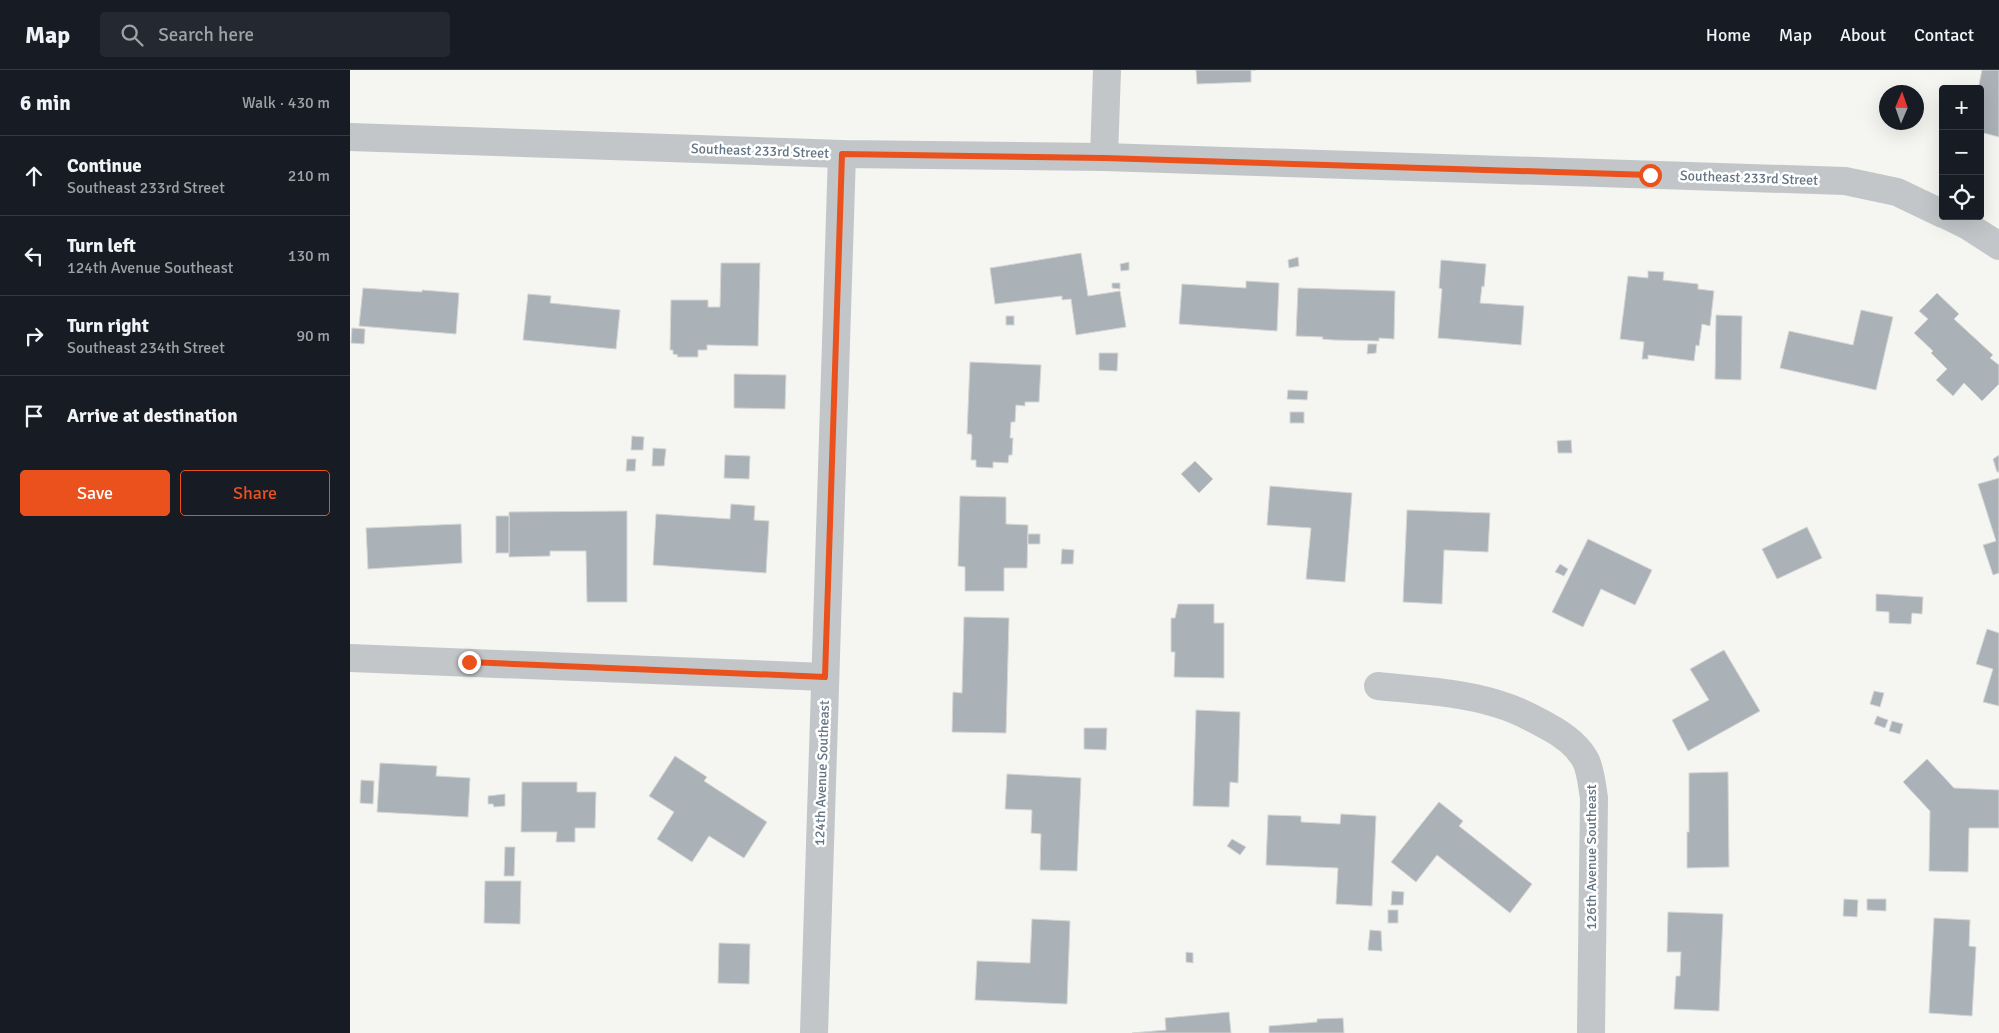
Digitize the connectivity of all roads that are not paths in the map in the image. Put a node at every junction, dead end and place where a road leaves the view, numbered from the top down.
1 (1107, 70) edge
2 (350, 137) edge
3 (842, 154) junction
4 (1104, 158) junction
5 (1939, 212) edge
6 (1956, 220) edge
7 (1999, 246) edge
8 (350, 658) edge
9 (825, 677) junction
10 (1378, 686) dead end
11 (814, 1033) edge
12 (1591, 1033) edge

1 - 4 street
2 - 3 street, Southeast 233rd Street
3 - 4 street, Southeast 233rd Street
3 - 9 street, 124th Avenue Southeast
4 - 5 street, Southeast 233rd Street
6 - 7 street
8 - 9 street
9 - 11 street, 124th Avenue Southeast
10 - 12 street, 126th Avenue Southeast

